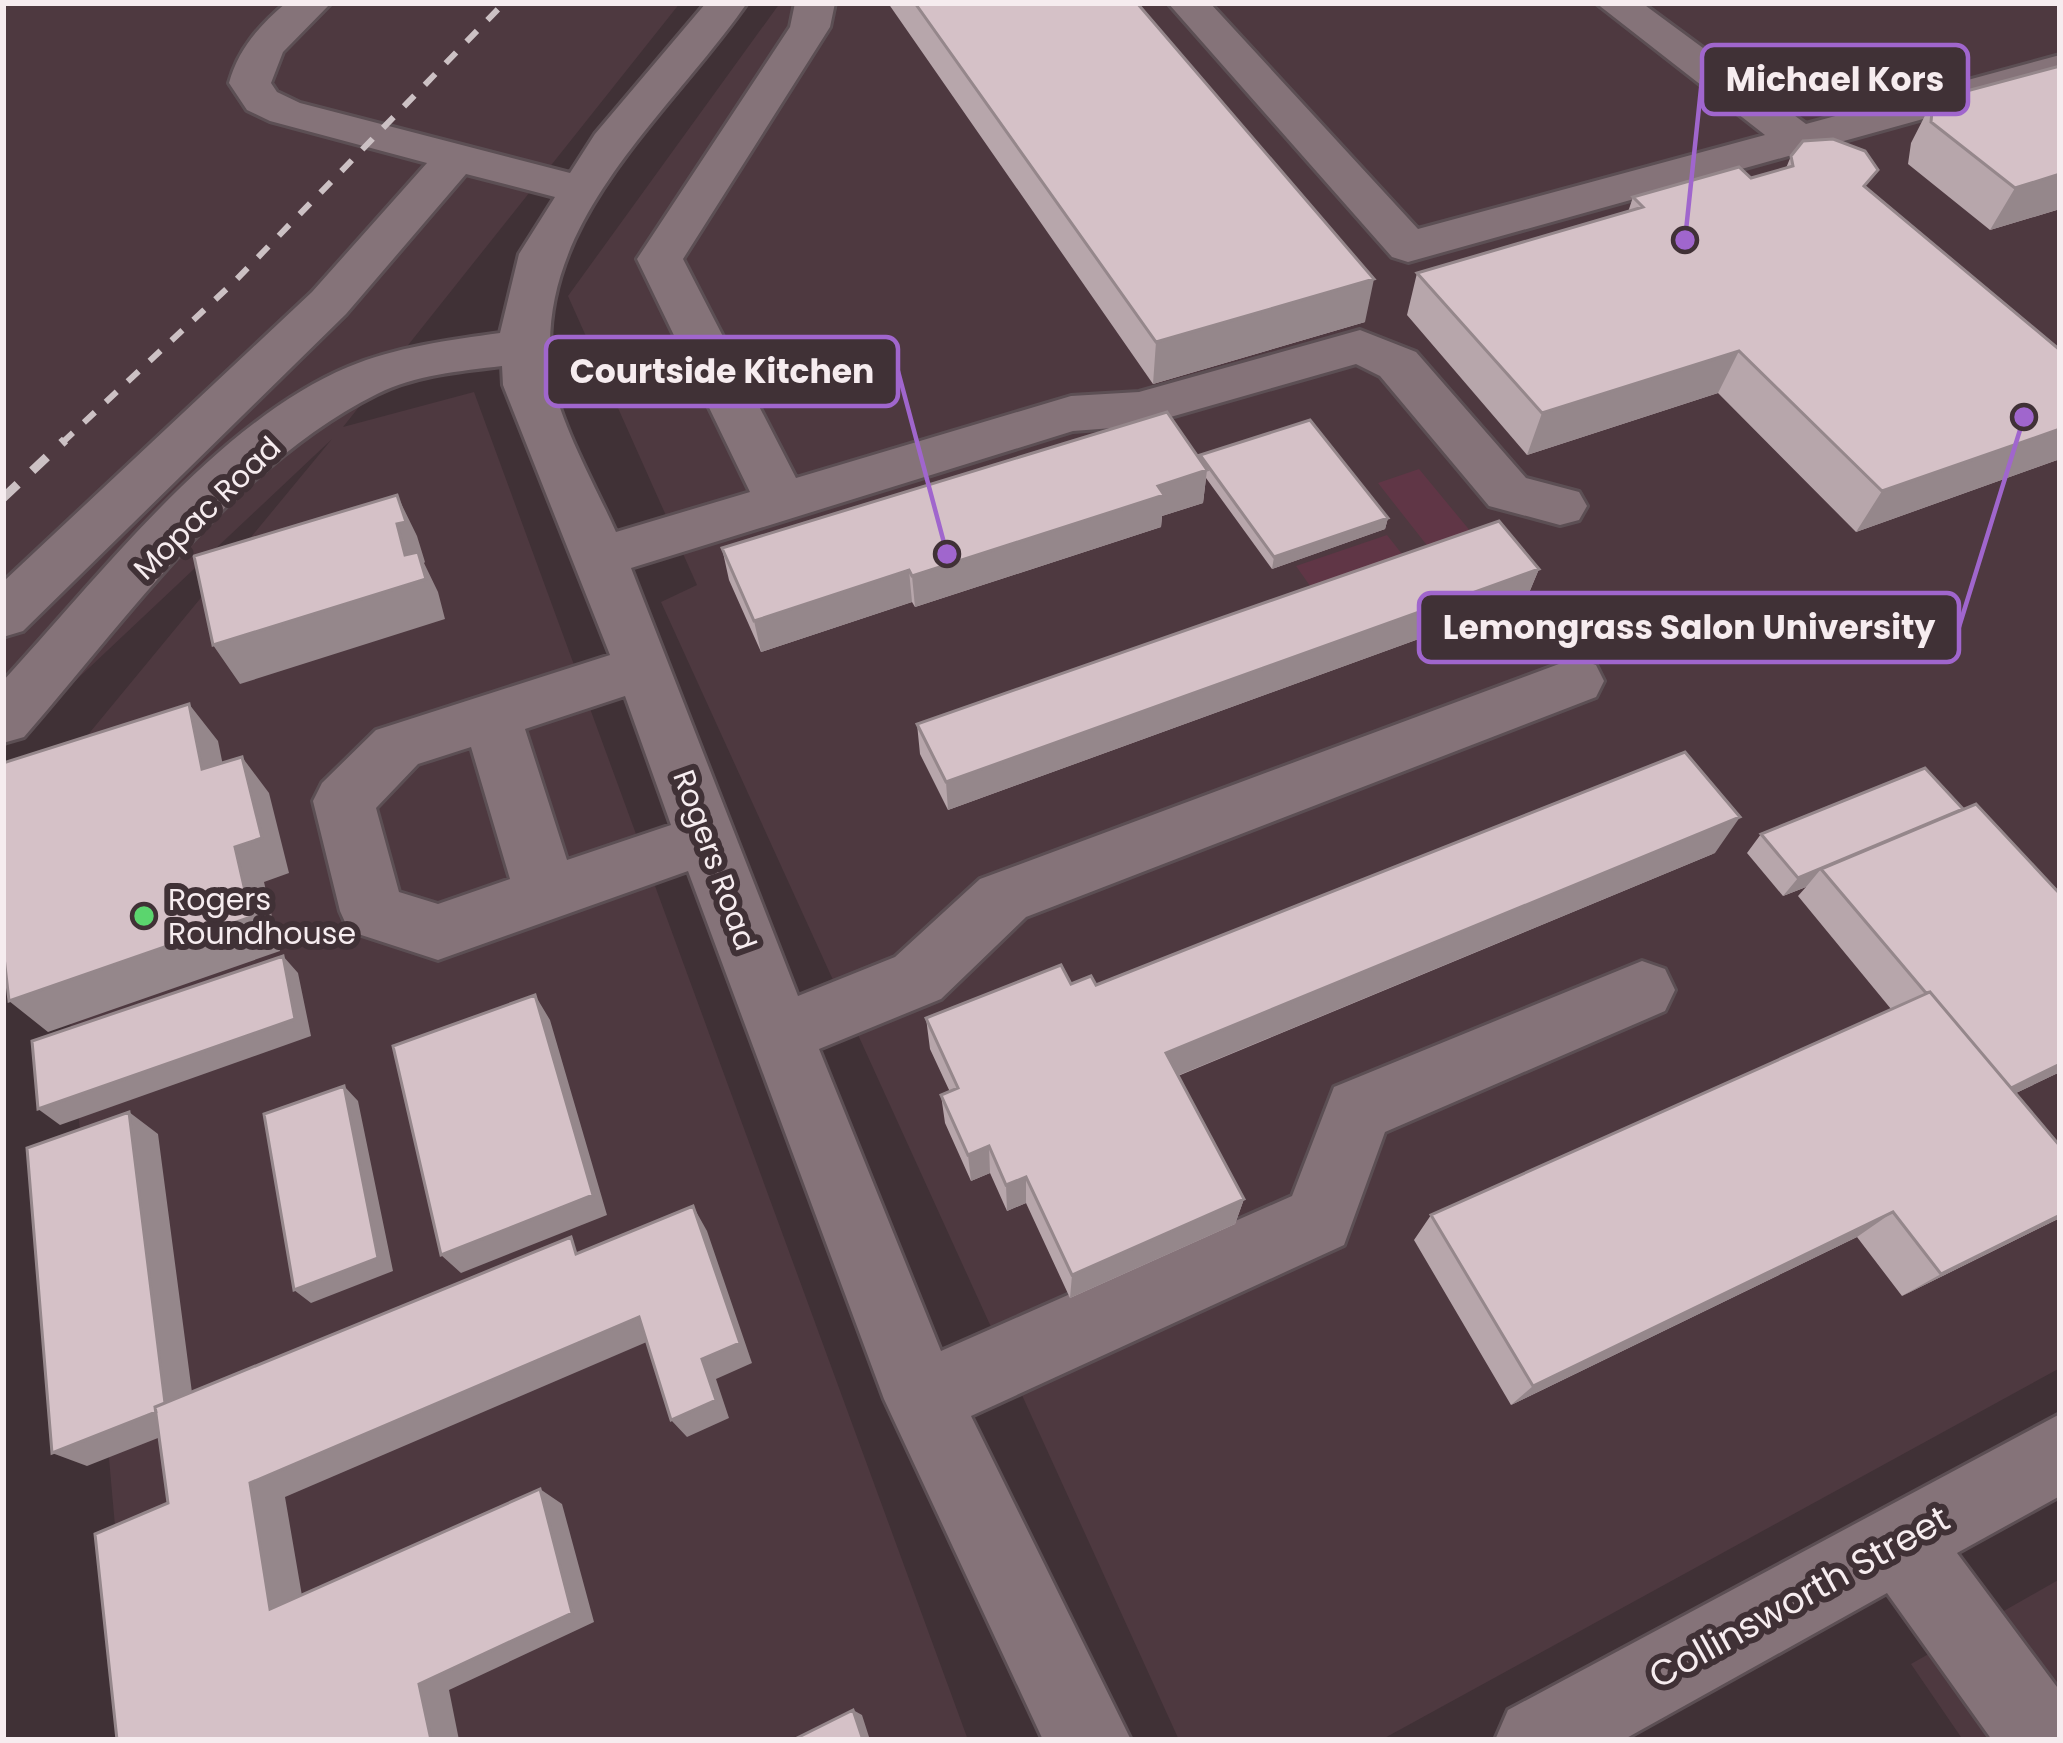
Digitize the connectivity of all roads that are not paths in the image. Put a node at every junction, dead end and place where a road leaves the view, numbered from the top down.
1 (311, 3) edge
2 (727, 3) edge
3 (815, 3) edge
4 (1188, 3) edge
5 (1616, 3) edge
6 (2060, 68) edge
7 (1803, 141) junction
8 (455, 159) junction
9 (1858, 187) edge
10 (580, 190) junction
11 (522, 347) junction
12 (781, 501) junction
13 (1560, 506) dead end
14 (600, 557) junction
15 (3, 616) edge
16 (644, 667) junction
17 (1575, 681) dead end
18 (491, 716) junction
19 (3, 720) edge
20 (708, 838) junction
21 (547, 895) junction
22 (1642, 990) dead end
23 (779, 1034) junction
24 (922, 1400) junction
25 (2060, 1454) edge
26 (1899, 1542) junction
27 (1088, 1740) edge
28 (1538, 1740) edge
29 (2044, 1740) edge

1 - 8 street
2 - 10 street, Rogers Road
3 - 12 street
4 - 7 street
5 - 7 street
6 - 7 street
7 - 9 street
8 - 10 street
8 - 15 street, Mopac Road
10 - 11 street, Rogers Road
11 - 14 street, Rogers Road
11 - 19 street, Mopac Road
12 - 13 street
12 - 14 street
14 - 16 street, Rogers Road
16 - 18 street
16 - 20 street, Rogers Road
17 - 23 street
18 - 21 street
18 - 21 street
20 - 21 street
20 - 23 street, Rogers Road
22 - 24 street
23 - 24 street, Rogers Road
24 - 27 street, Rogers Road
25 - 26 street, Collinsworth Street
26 - 28 street, Collinsworth Street
26 - 29 street

